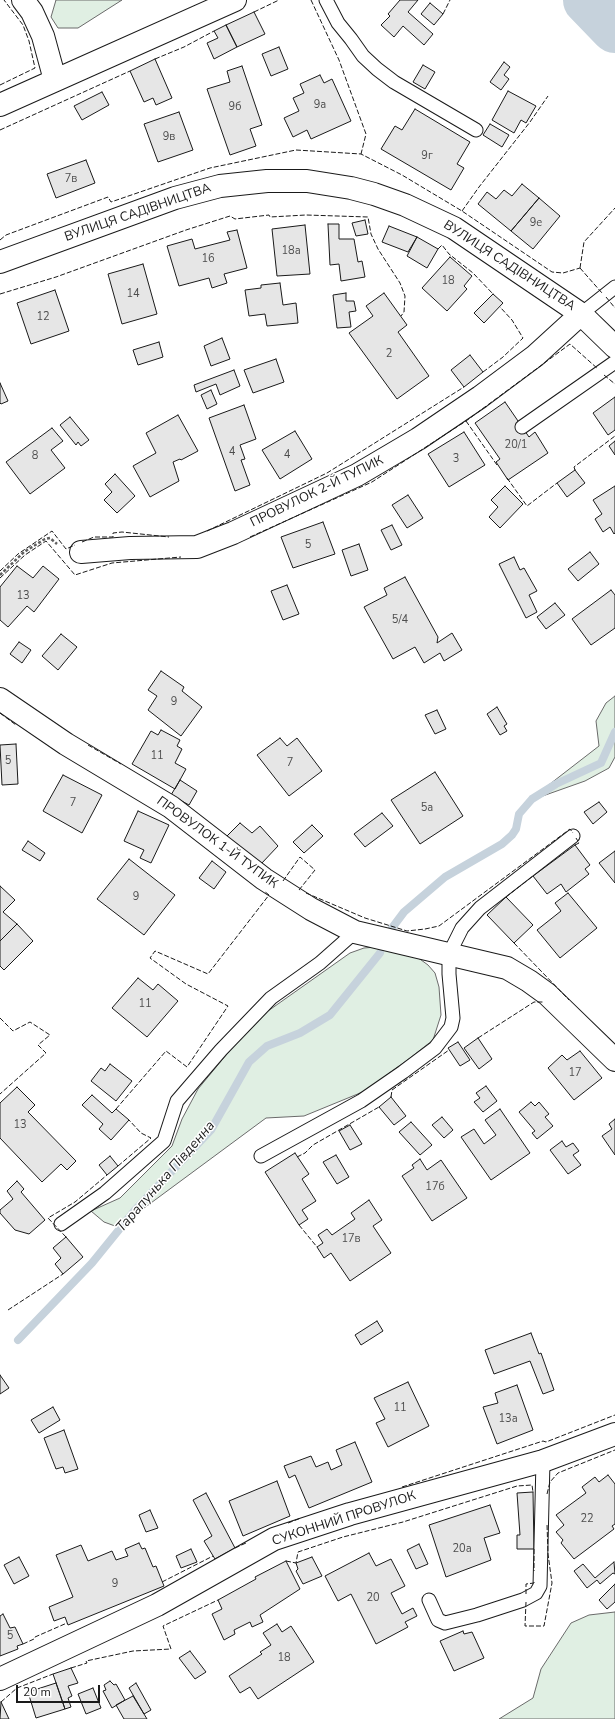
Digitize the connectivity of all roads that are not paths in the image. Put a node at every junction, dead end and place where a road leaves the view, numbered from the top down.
1 (23, 0) edge
2 (235, 0) edge
3 (326, 0) edge
4 (55, 80) junction
5 (0, 105) edge
6 (476, 130) dead end
7 (0, 262) edge
8 (615, 287) edge
9 (581, 314) junction
10 (615, 347) edge
11 (615, 362) edge
12 (522, 427) dead end
13 (81, 552) road end
14 (0, 699) edge
15 (572, 836) dead end
16 (355, 932) junction
17 (449, 954) junction
18 (615, 1060) edge
19 (261, 1156) dead end
20 (61, 1224) dead end
21 (615, 1434) edge
22 (543, 1461) junction
23 (429, 1600) dead end
24 (0, 1679) edge

1 - 4 street
2 - 4 street
3 - 6 lane
4 - 5 street
7 - 9 street, ВУЛИЦЯ САДІВНИЦТВА
8 - 9 lane
9 - 10 street, ВУЛИЦЯ САДІВНИЦТВА
9 - 13 street, ПРОВУЛОК 2-Й ТУПИК
11 - 12 lane
14 - 16 street, ПРОВУЛОК 1-Й ТУПИК
15 - 17 lane
16 - 17 street, ПРОВУЛОК 1-Й ТУПИК
16 - 20 lane
17 - 18 street
17 - 19 lane
21 - 22 street, СУКОННИЙ ПРОВУЛОК
22 - 23 lane
22 - 24 street, СУКОННИЙ ПРОВУЛОК

